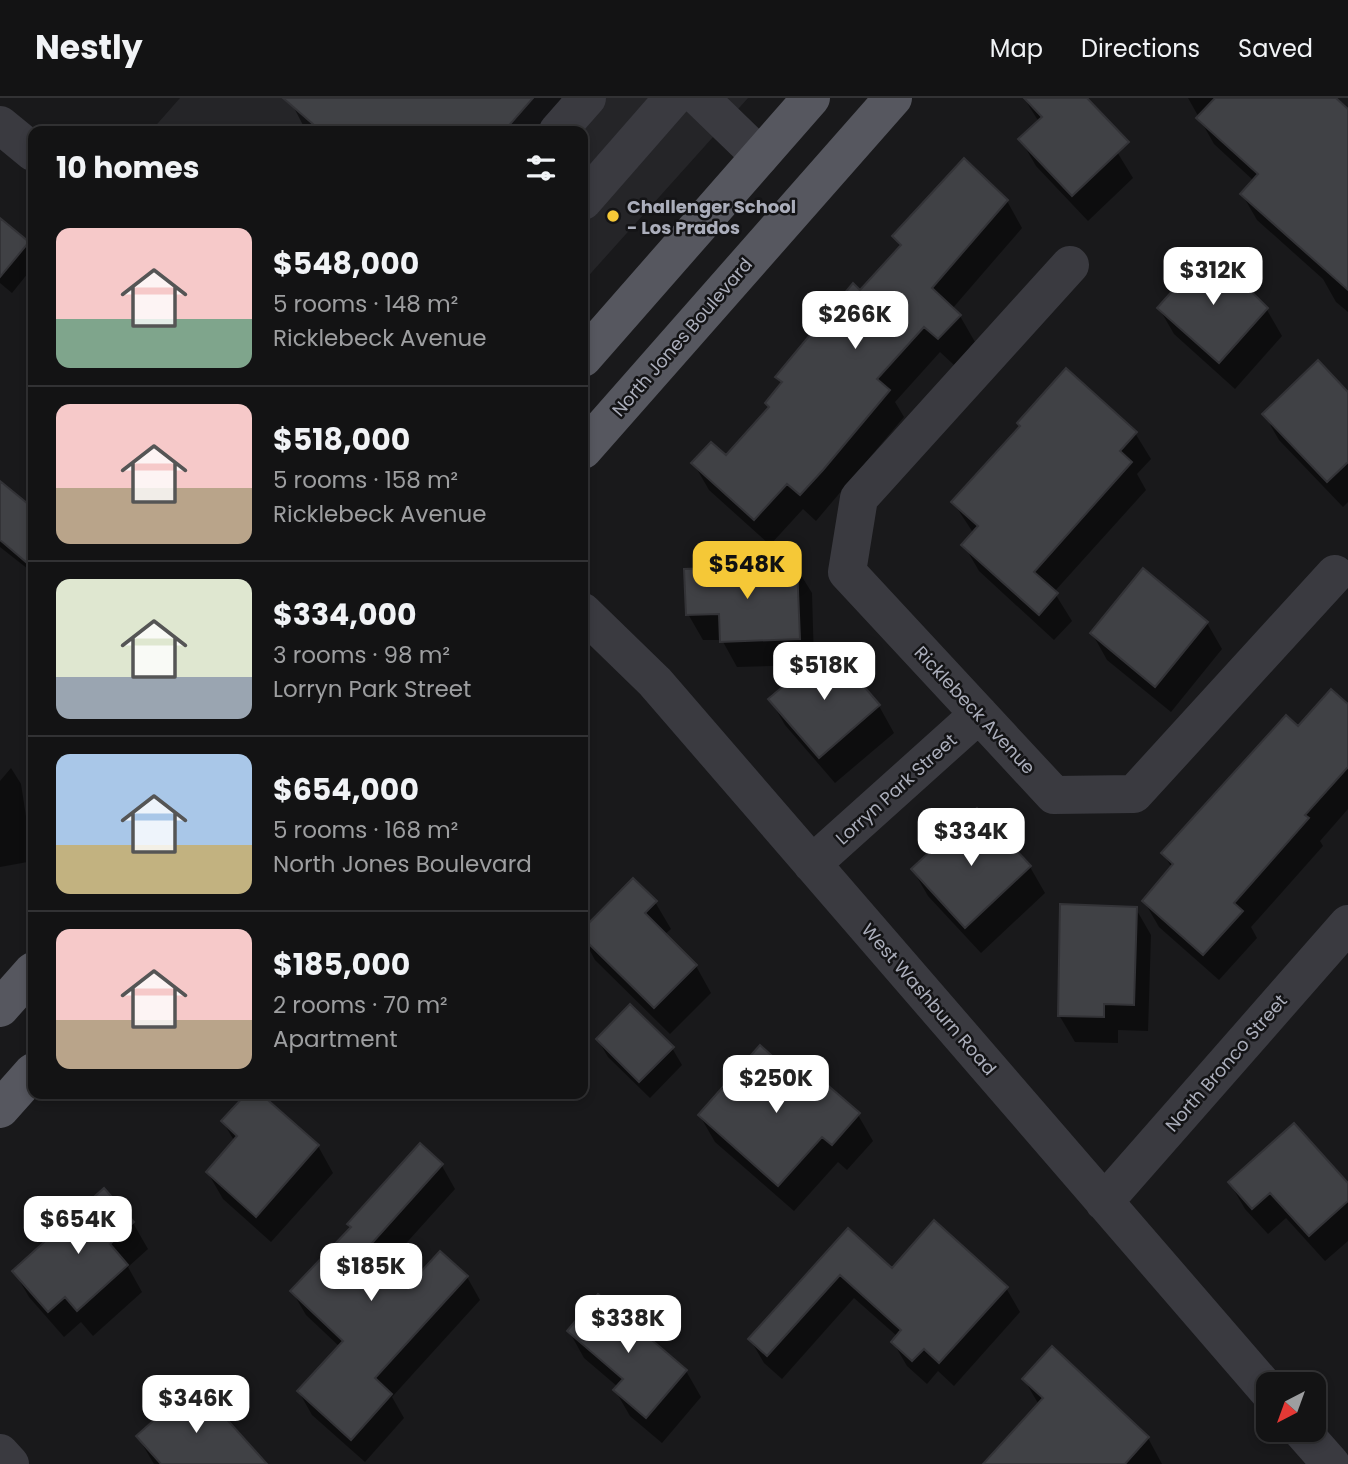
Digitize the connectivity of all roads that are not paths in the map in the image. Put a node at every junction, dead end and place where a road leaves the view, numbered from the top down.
1 (587, 98) edge
2 (673, 98) edge
3 (700, 98) edge
4 (811, 98) edge
5 (893, 98) edge
6 (0, 125) edge
7 (562, 126) edge
8 (28, 148) edge
9 (760, 156) junction
10 (588, 195) edge
11 (1070, 265) dead end
12 (588, 352) edge
13 (588, 444) edge
14 (1335, 574) dead end
15 (588, 617) edge
16 (979, 714) junction
17 (812, 864) junction
18 (1348, 924) edge
19 (28, 977) edge
20 (0, 1008) edge
21 (28, 1078) edge
22 (0, 1109) edge
23 (1104, 1202) junction
24 (1256, 1377) edge
25 (1312, 1442) edge
26 (0, 1452) edge
27 (10, 1464) edge
28 (1331, 1464) edge

1 - 7 street
2 - 10 street
3 - 9 street
4 - 9 main road
5 - 13 main road, North Jones Boulevard
6 - 8 street
9 - 12 main road
11 - 16 street, Ricklebeck Avenue
14 - 16 street, Ricklebeck Avenue
15 - 17 street, West Washburn Road
16 - 17 street, Lorryn Park Street
17 - 23 street, West Washburn Road
18 - 23 street, North Bronco Street
19 - 20 main road
21 - 22 main road
23 - 24 street, West Washburn Road
25 - 28 street
26 - 27 street

